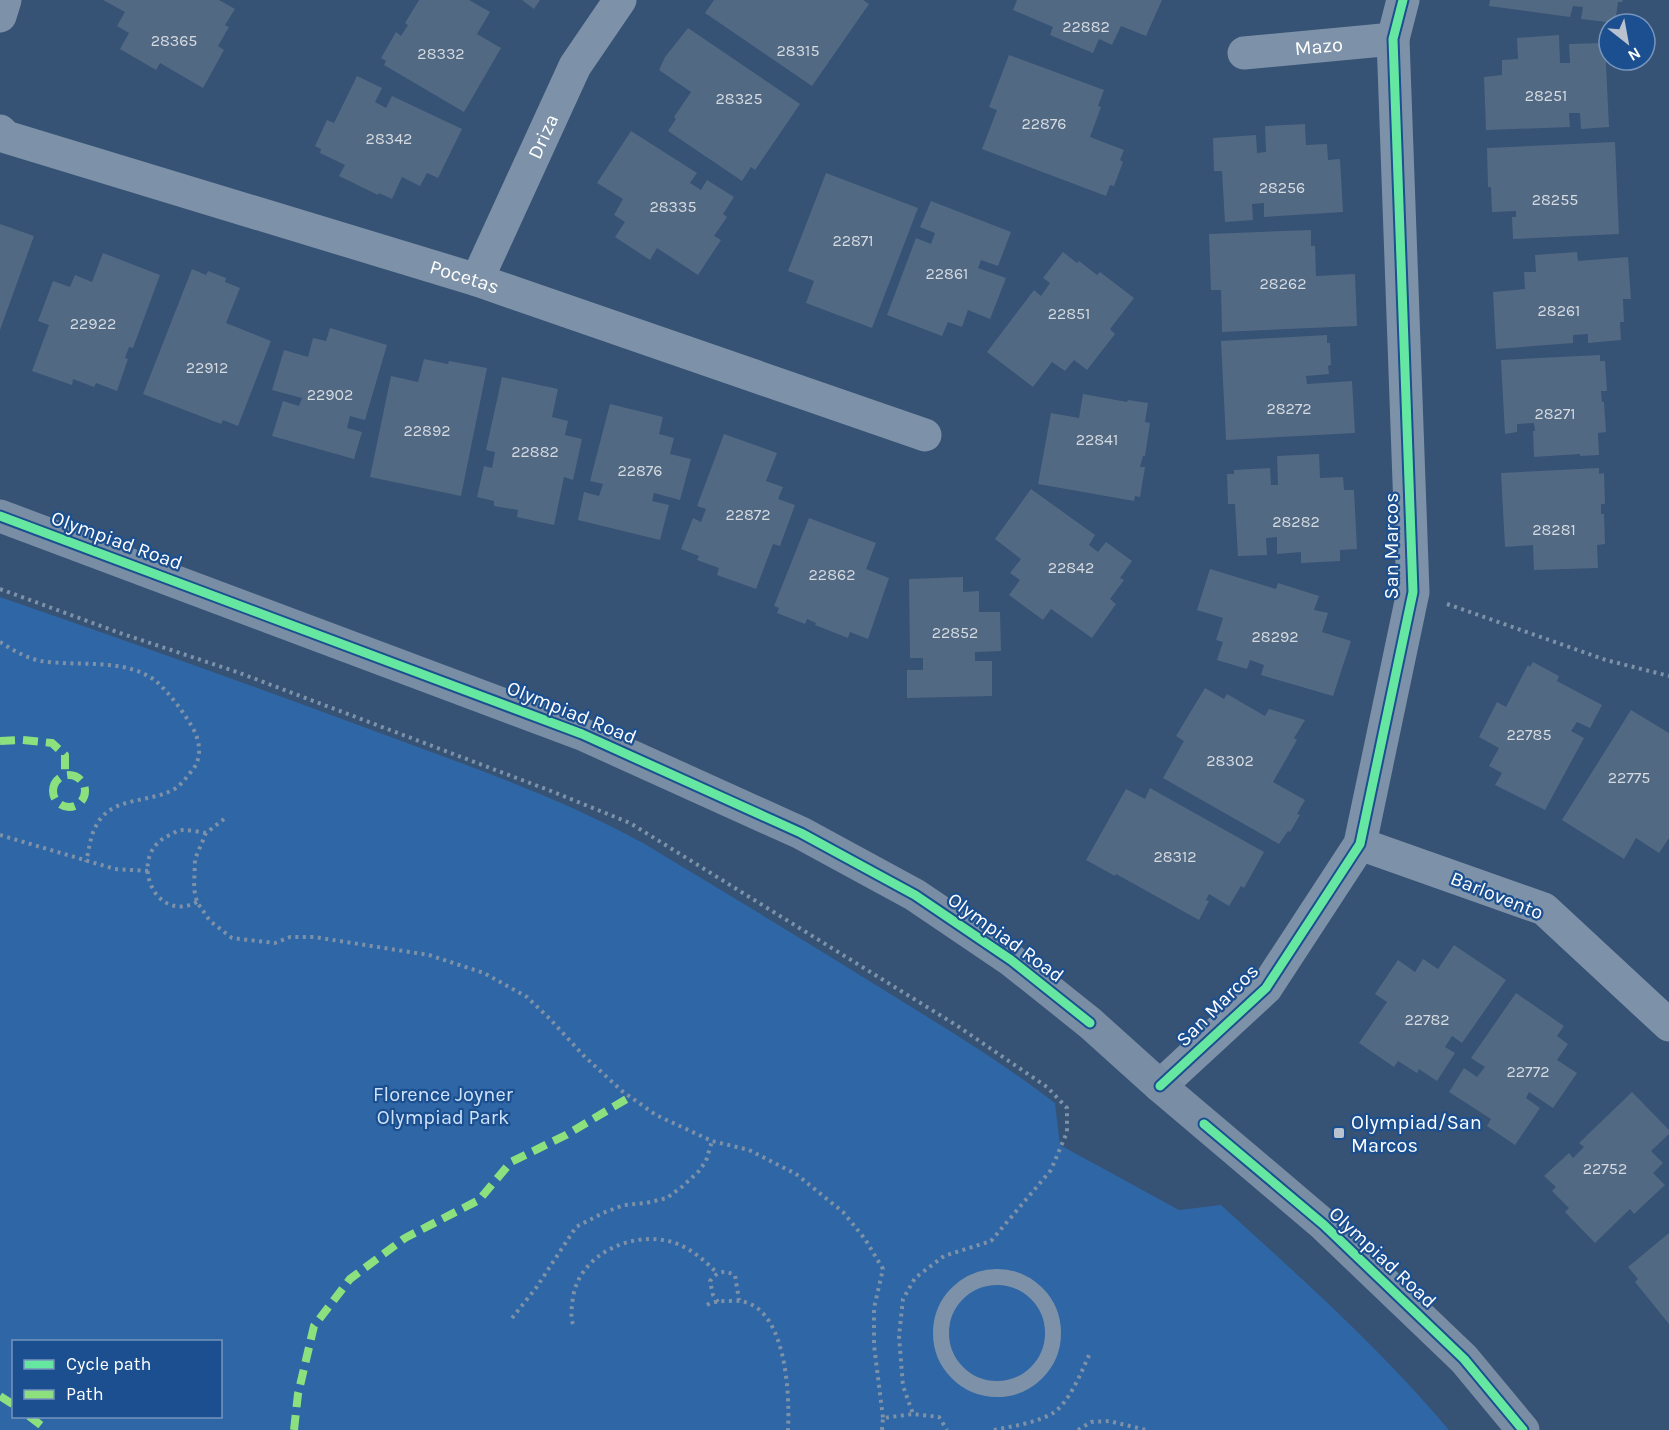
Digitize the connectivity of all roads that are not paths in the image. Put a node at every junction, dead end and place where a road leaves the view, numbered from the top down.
1 (4, 0) edge
2 (620, 0) edge
3 (1403, 0) edge
4 (0, 16) edge
5 (1393, 39) junction
6 (1244, 53) dead end
7 (0, 131) edge
8 (477, 280) junction
9 (925, 435) dead end
10 (0, 516) edge
11 (1360, 844) junction
12 (1669, 1026) edge
13 (1160, 1086) junction
14 (1054, 1328) joint
15 (1523, 1430) edge

1 - 4 street
2 - 8 street, Driza
3 - 5 street, San Marcos
5 - 6 street, Mazo
5 - 11 street, San Marcos
7 - 8 street, Pocetas
8 - 9 street, Pocetas
10 - 13 main road, Olympiad Road
11 - 12 street, Barlovento
11 - 13 street, San Marcos
13 - 15 main road, Olympiad Road
14 - 14 lane

